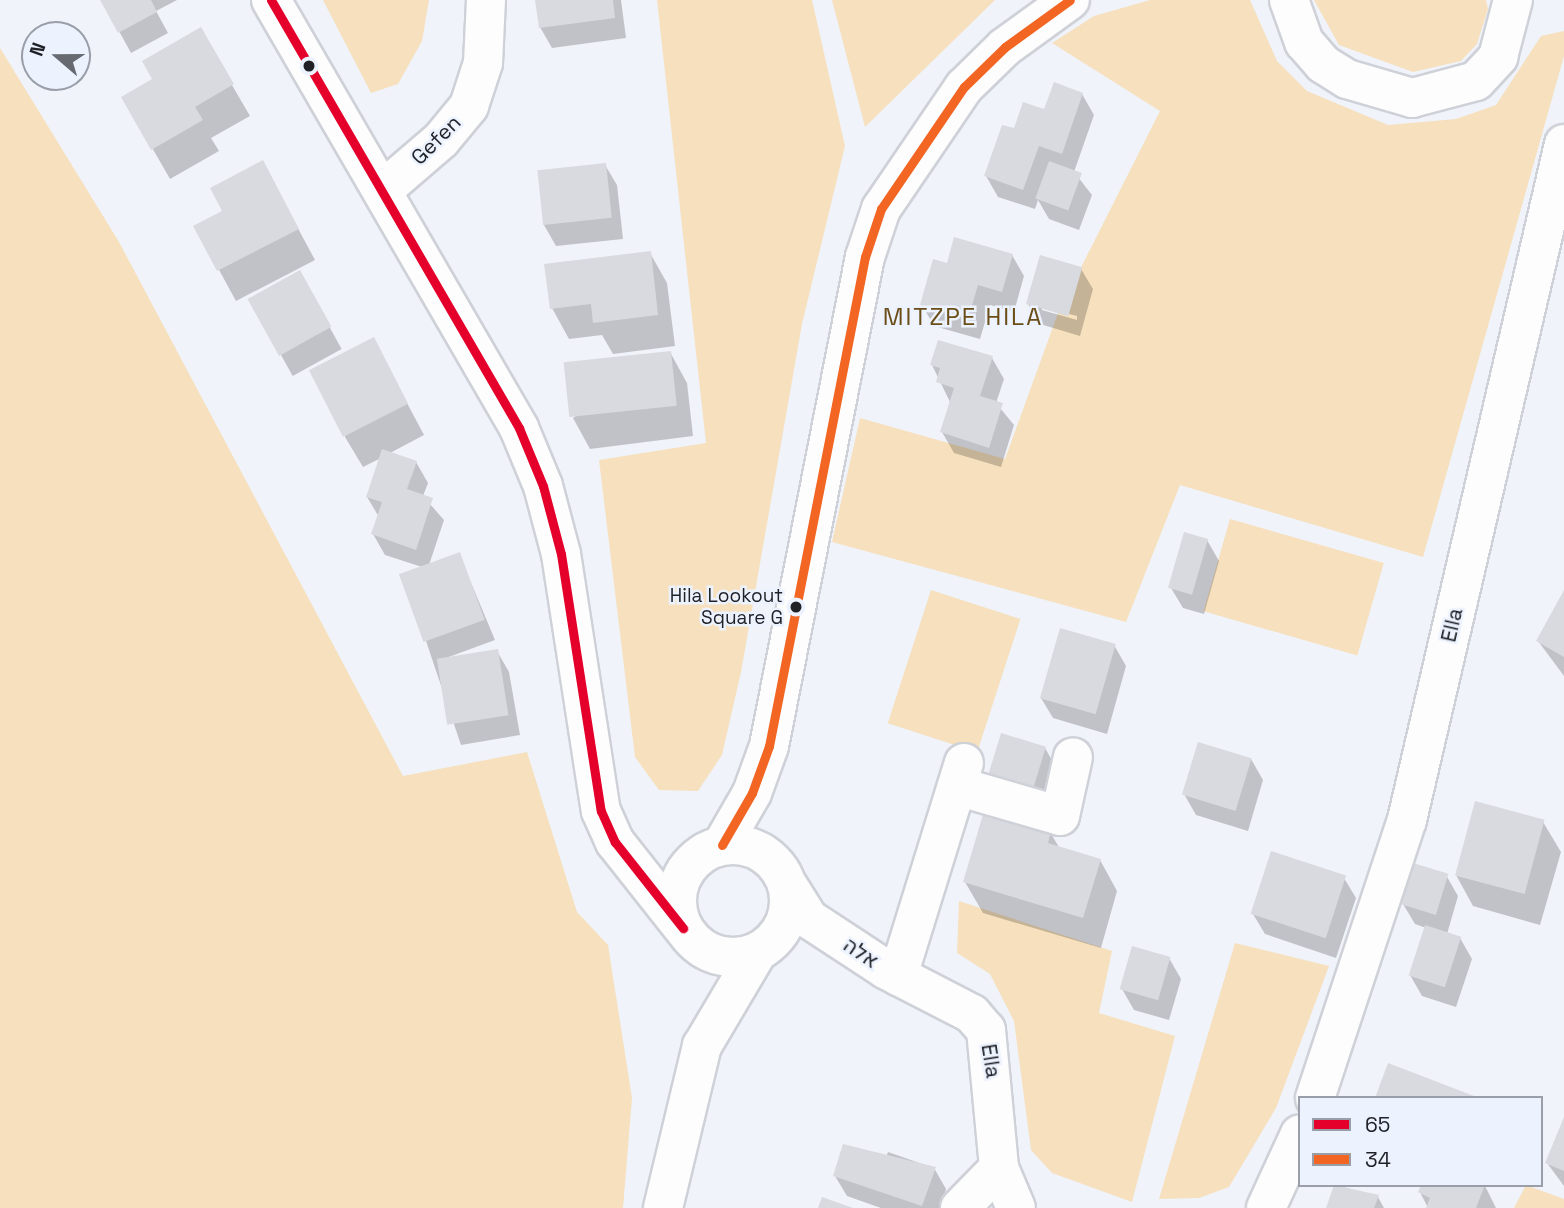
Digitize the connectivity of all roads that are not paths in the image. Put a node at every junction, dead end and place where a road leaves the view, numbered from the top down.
1 (271, 0) edge
2 (486, 0) edge
3 (1070, 0) edge
4 (1289, 0) edge
5 (1513, 0) edge
6 (1562, 157) edge
7 (384, 189) junction
8 (769, 746) junction
9 (1073, 757) dead end
10 (601, 811) junction
11 (711, 850) junction
12 (785, 878) junction
13 (689, 936) junction
14 (765, 948) junction
15 (891, 973) junction
16 (692, 1084) junction
17 (1316, 1096) edge
18 (1298, 1138) edge
19 (999, 1168) junction
20 (663, 1208) edge
21 (960, 1208) edge
22 (1016, 1208) edge
23 (1266, 1208) edge

1 - 7 street
2 - 7 street, Gefen
3 - 8 street
4 - 5 street
6 - 17 street, Ella
7 - 10 street
8 - 11 street
8 - 12 street
9 - 15 street
10 - 11 street
10 - 13 street
11 - 12 street
11 - 13 street
12 - 14 street
12 - 15 street, אלה
13 - 14 street
13 - 16 street
14 - 15 street, אלה
14 - 16 street
15 - 19 street, Ella
16 - 20 street
18 - 23 street
19 - 21 street
19 - 22 street, Ella

